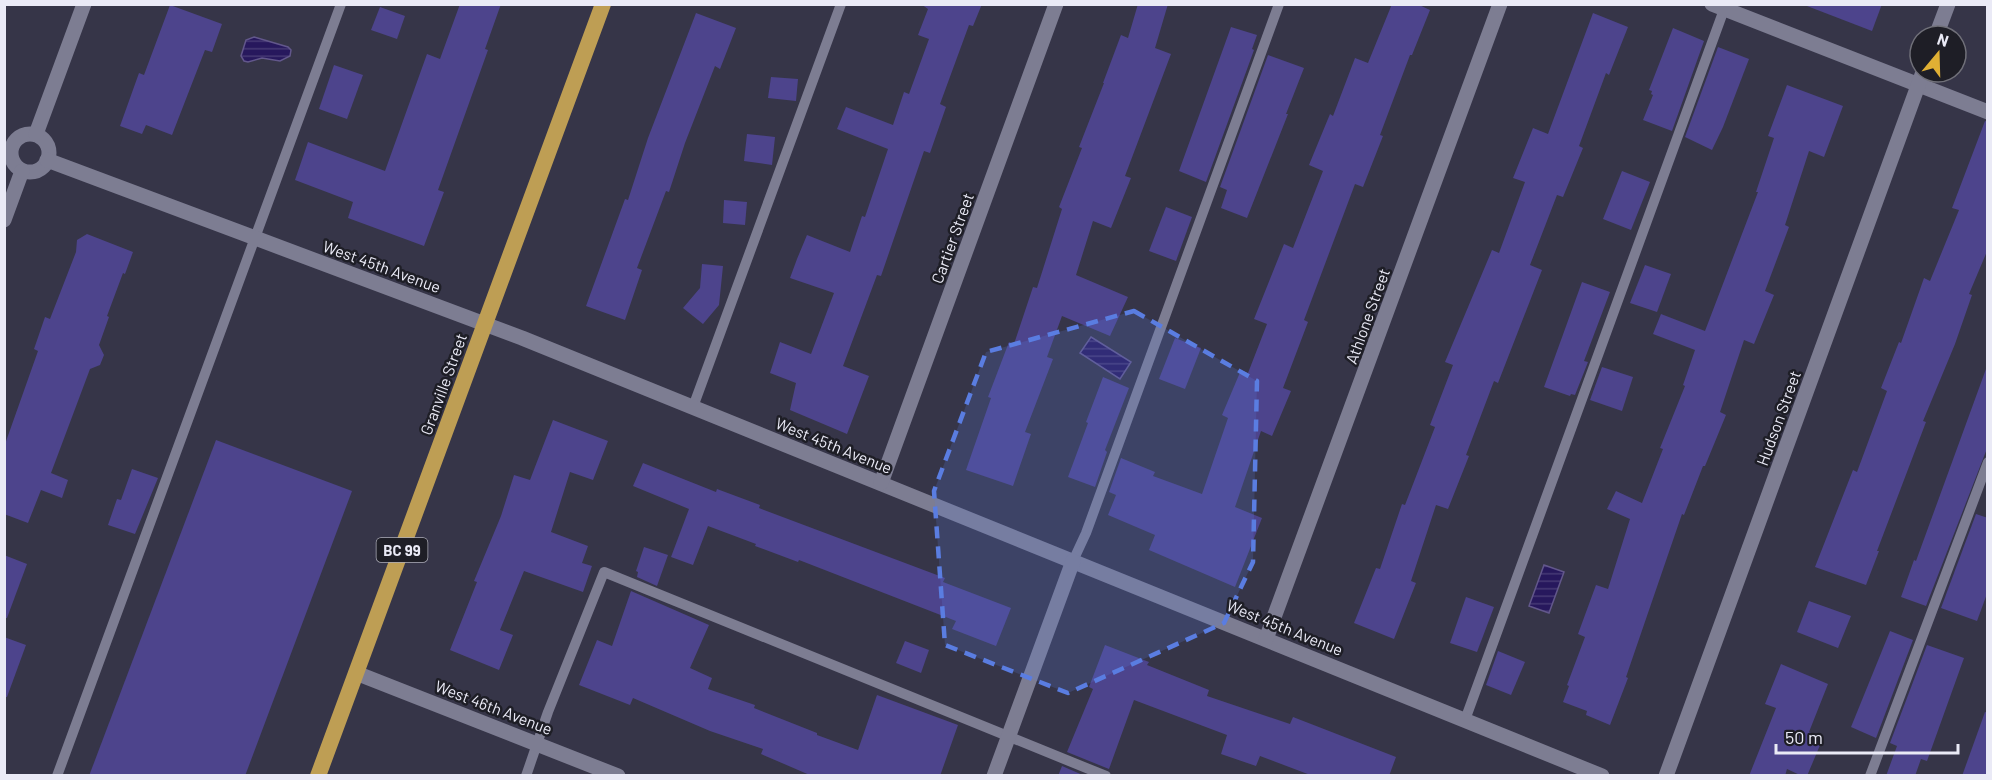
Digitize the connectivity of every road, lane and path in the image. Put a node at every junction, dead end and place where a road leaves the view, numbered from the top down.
1 (84, 4) edge
2 (341, 4) edge
3 (603, 4) edge
4 (841, 4) edge
5 (1056, 4) edge
6 (1279, 4) edge
7 (1500, 4) edge
8 (1948, 4) edge
9 (1721, 6) edge
10 (1940, 24) edge
11 (1908, 73) edge
12 (1919, 84) edge
13 (1933, 84) edge
14 (1988, 112) edge
15 (36, 134) junction
16 (8, 145) edge
17 (47, 160) junction
18 (22, 171) junction
19 (4, 219) edge
20 (255, 238) junction
21 (485, 324) junction
22 (693, 407) junction
23 (1988, 462) edge
24 (881, 483) junction
25 (1073, 561) junction
26 (1266, 639) junction
27 (356, 674) junction
28 (1465, 720) junction
29 (1008, 736) junction
30 (537, 743) junction
31 (57, 776) edge
32 (318, 776) edge
33 (526, 776) edge
34 (618, 776) edge
35 (994, 776) edge
36 (1106, 776) edge
37 (1602, 776) edge
38 (1666, 776) edge
39 (1870, 776) edge

1 - 15 street
2 - 20 lane
3 - 21 highway, Granville Street / BC 99
4 - 22 lane
5 - 24 street, Cartier Street
6 - 25 lane
7 - 26 street, Athlone Street
8 - 10 street
9 - 11 street
9 - 28 lane
12 - 38 street, Hudson Street
13 - 14 street
15 - 16 street
15 - 17 street
16 - 18 street
17 - 18 street
17 - 20 street, West 45th Avenue
18 - 19 street
20 - 21 street, West 45th Avenue
20 - 31 lane
21 - 22 street, West 45th Avenue
21 - 27 highway, Granville Street / BC 99
22 - 24 street, West 45th Avenue
23 - 39 lane
24 - 25 street, West 45th Avenue
25 - 26 street, West 45th Avenue
25 - 29 street
26 - 28 street, West 45th Avenue
27 - 30 street, West 46th Avenue
27 - 32 highway, Granville Street / BC 99
28 - 37 street, West 45th Avenue
29 - 30 lane
29 - 35 street
29 - 36 lane
30 - 33 lane
30 - 34 street, West 46th Avenue

